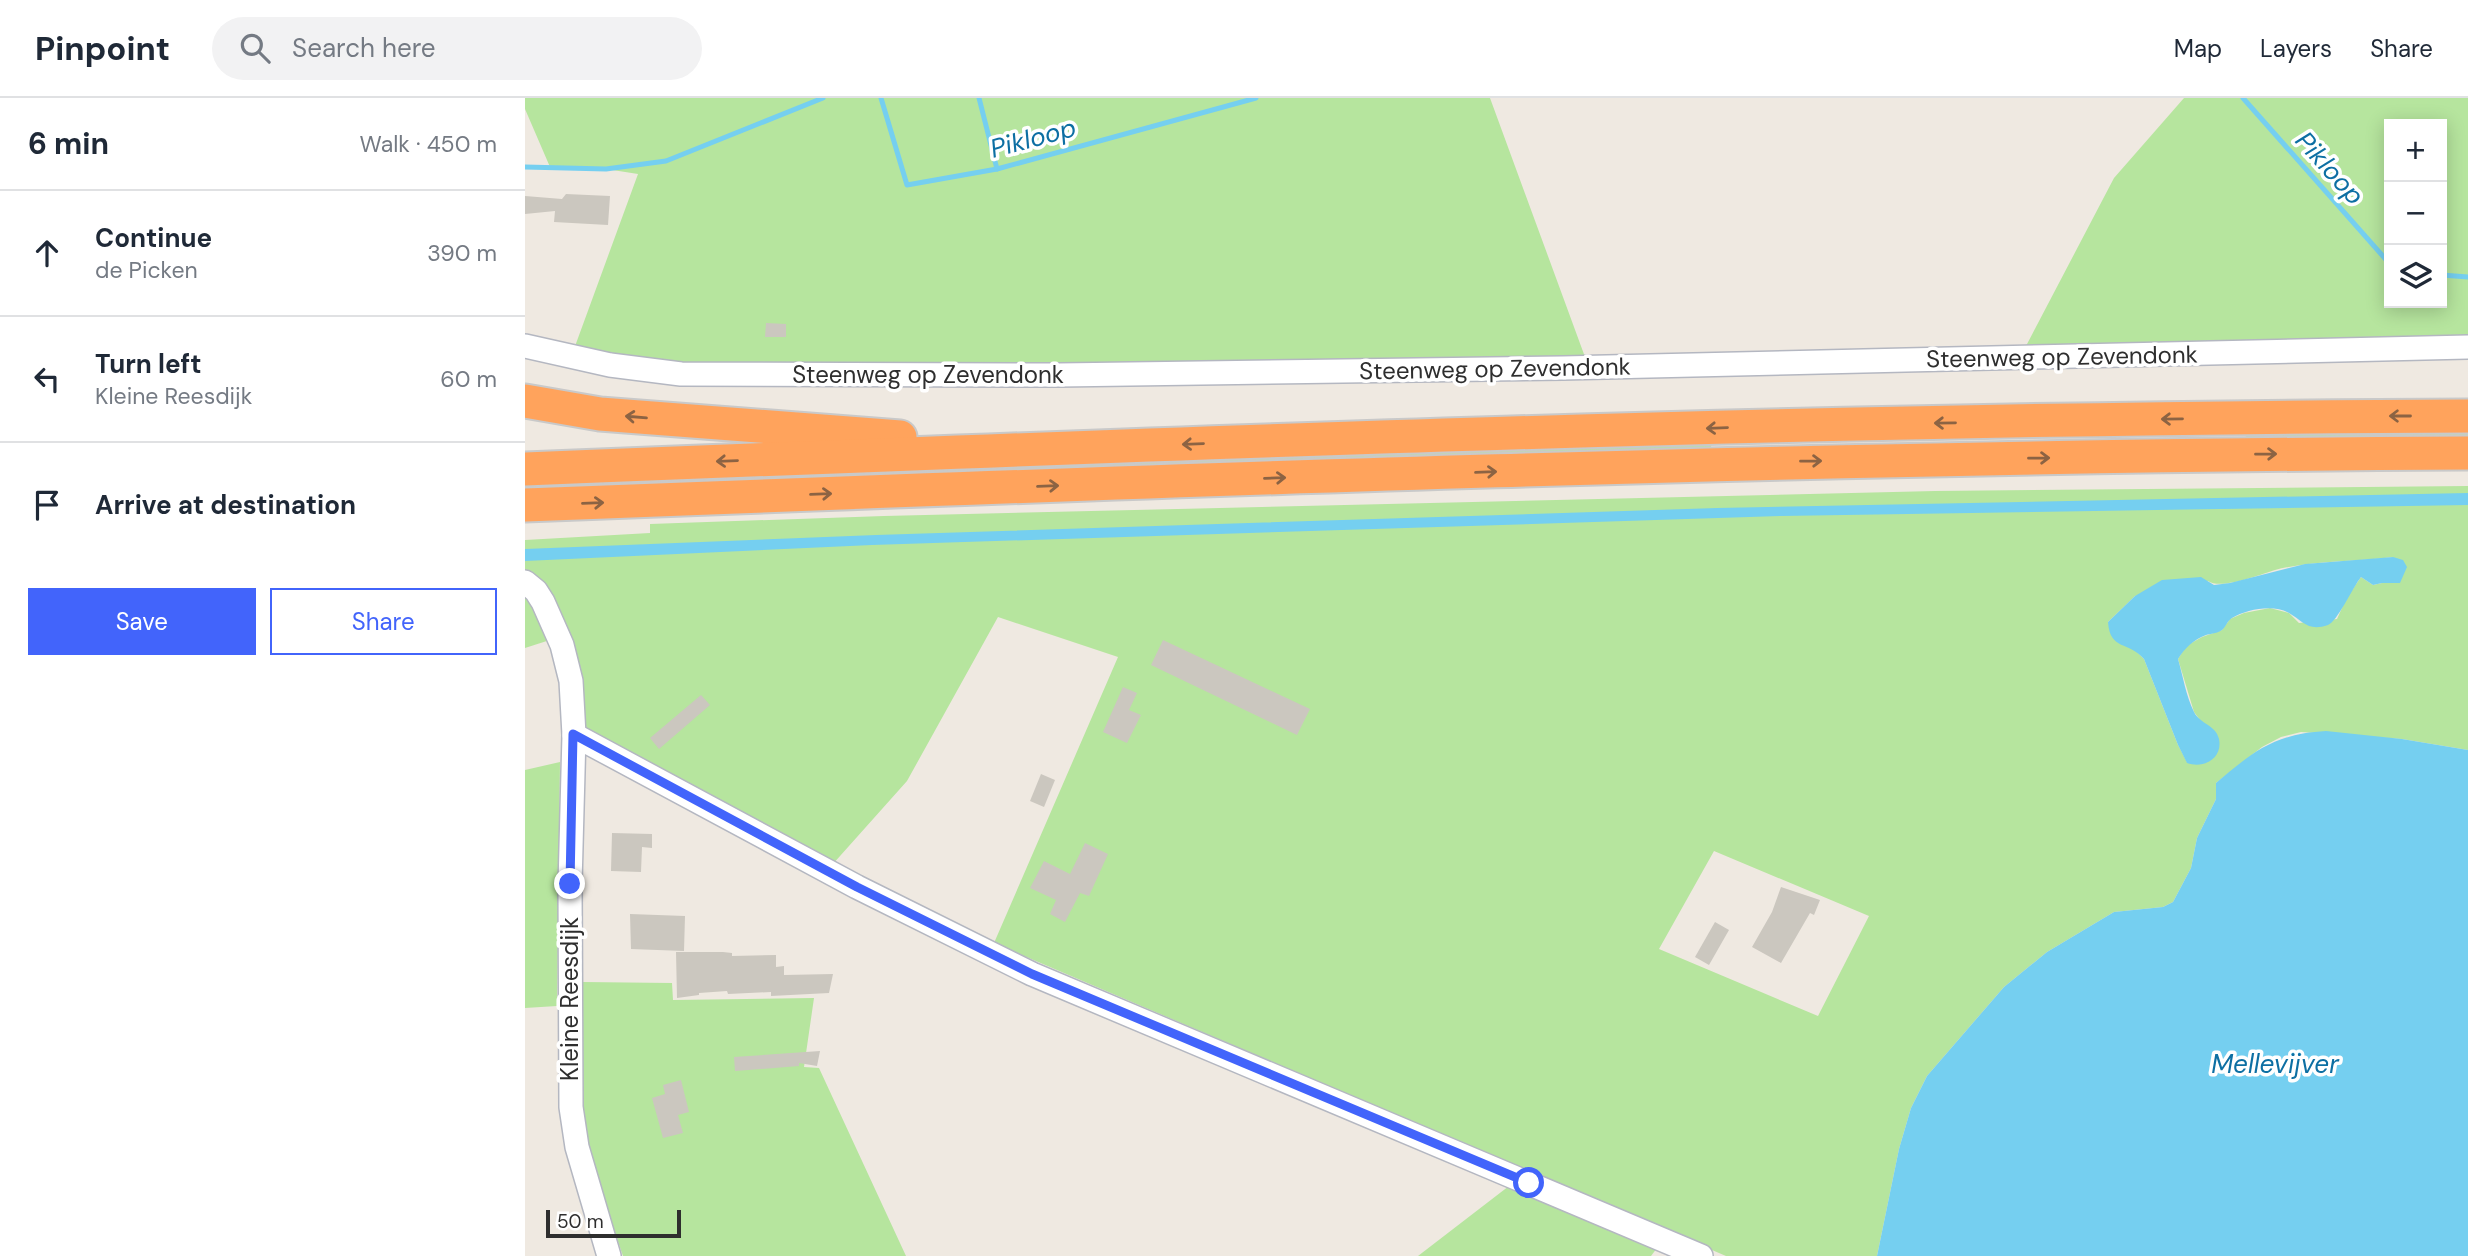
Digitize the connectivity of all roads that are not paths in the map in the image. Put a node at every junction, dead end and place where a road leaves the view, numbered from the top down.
1 (525, 346) edge
2 (2468, 347) edge
3 (525, 401) edge
4 (2468, 416) edge
5 (942, 453) junction
6 (2468, 453) edge
7 (525, 469) edge
8 (525, 505) edge
9 (525, 582) edge
10 (573, 734) junction
11 (608, 1256) edge
12 (1701, 1256) edge

1 - 2 street, Steenweg op Zevendonk
5 -> 3 highway
4 -> 5 highway
5 -> 7 highway
8 -> 6 highway
9 - 10 street, Kleine Reesdijk
10 - 11 street, Kleine Reesdijk
10 - 12 street

